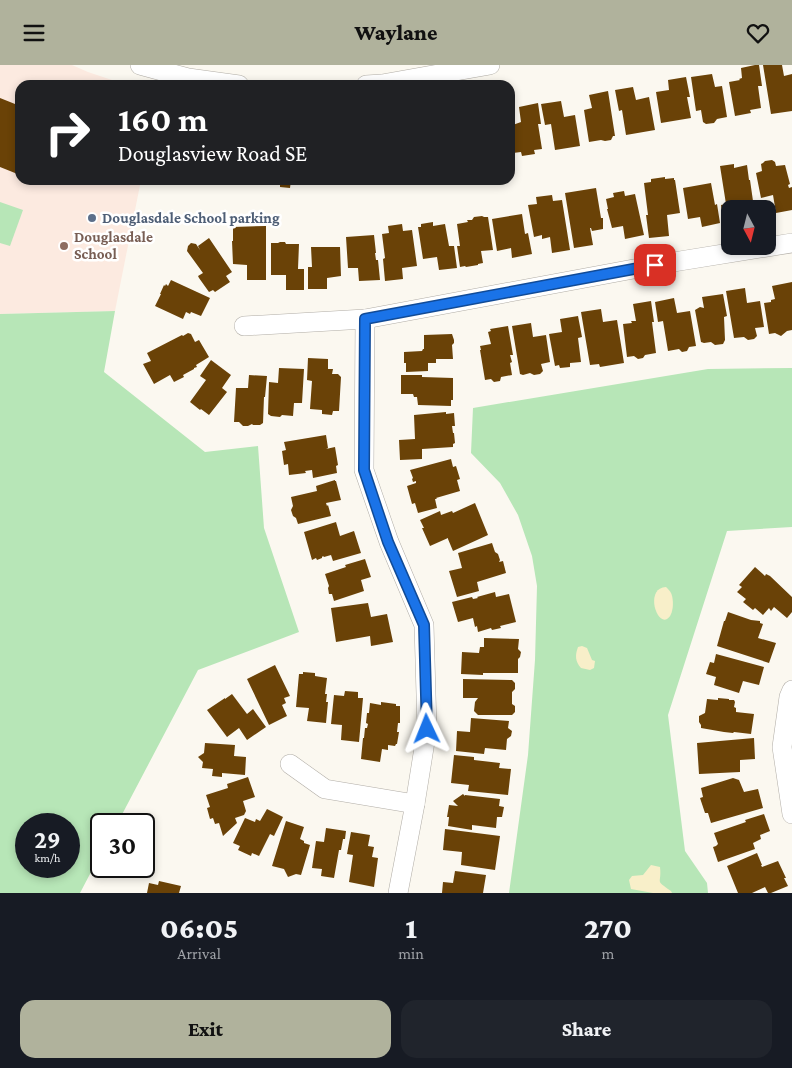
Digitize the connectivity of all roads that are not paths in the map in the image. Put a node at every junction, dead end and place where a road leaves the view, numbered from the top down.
1 (140, 65) edge
2 (490, 65) edge
3 (203, 80) edge
4 (405, 80) edge
5 (792, 243) edge
6 (365, 319) junction
7 (244, 326) dead end
8 (792, 690) edge
9 (290, 764) dead end
10 (415, 804) junction
11 (792, 813) edge
12 (398, 893) edge

1 - 3 street
2 - 4 street
5 - 6 street
6 - 7 street
6 - 10 street
8 - 11 street
9 - 10 street
10 - 12 street

